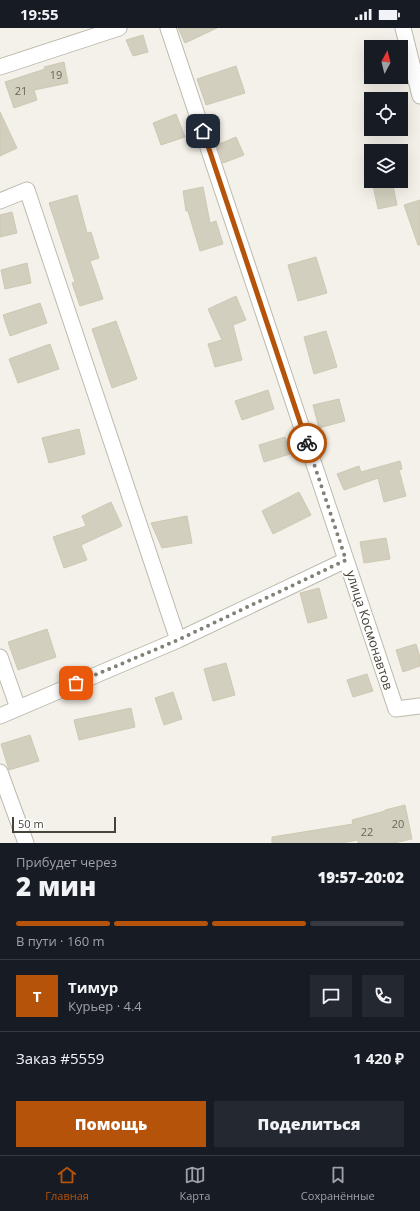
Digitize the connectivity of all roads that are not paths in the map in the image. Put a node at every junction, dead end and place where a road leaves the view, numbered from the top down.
1 (119, 28) edge
2 (168, 28) edge
3 (403, 28) edge
4 (0, 67) edge
5 (420, 96) edge
6 (0, 201) edge
7 (346, 560) junction
8 (178, 640) junction
9 (0, 657) edge
10 (420, 706) edge
11 (18, 708) junction
12 (0, 716) edge
13 (0, 772) edge
14 (26, 843) edge

1 - 4 street
2 - 7 street, улица Космонавтов
3 - 5 street
6 - 8 street
7 - 8 street
7 - 10 street, улица Космонавтов
8 - 11 street
9 - 11 street
11 - 12 street
13 - 14 street

